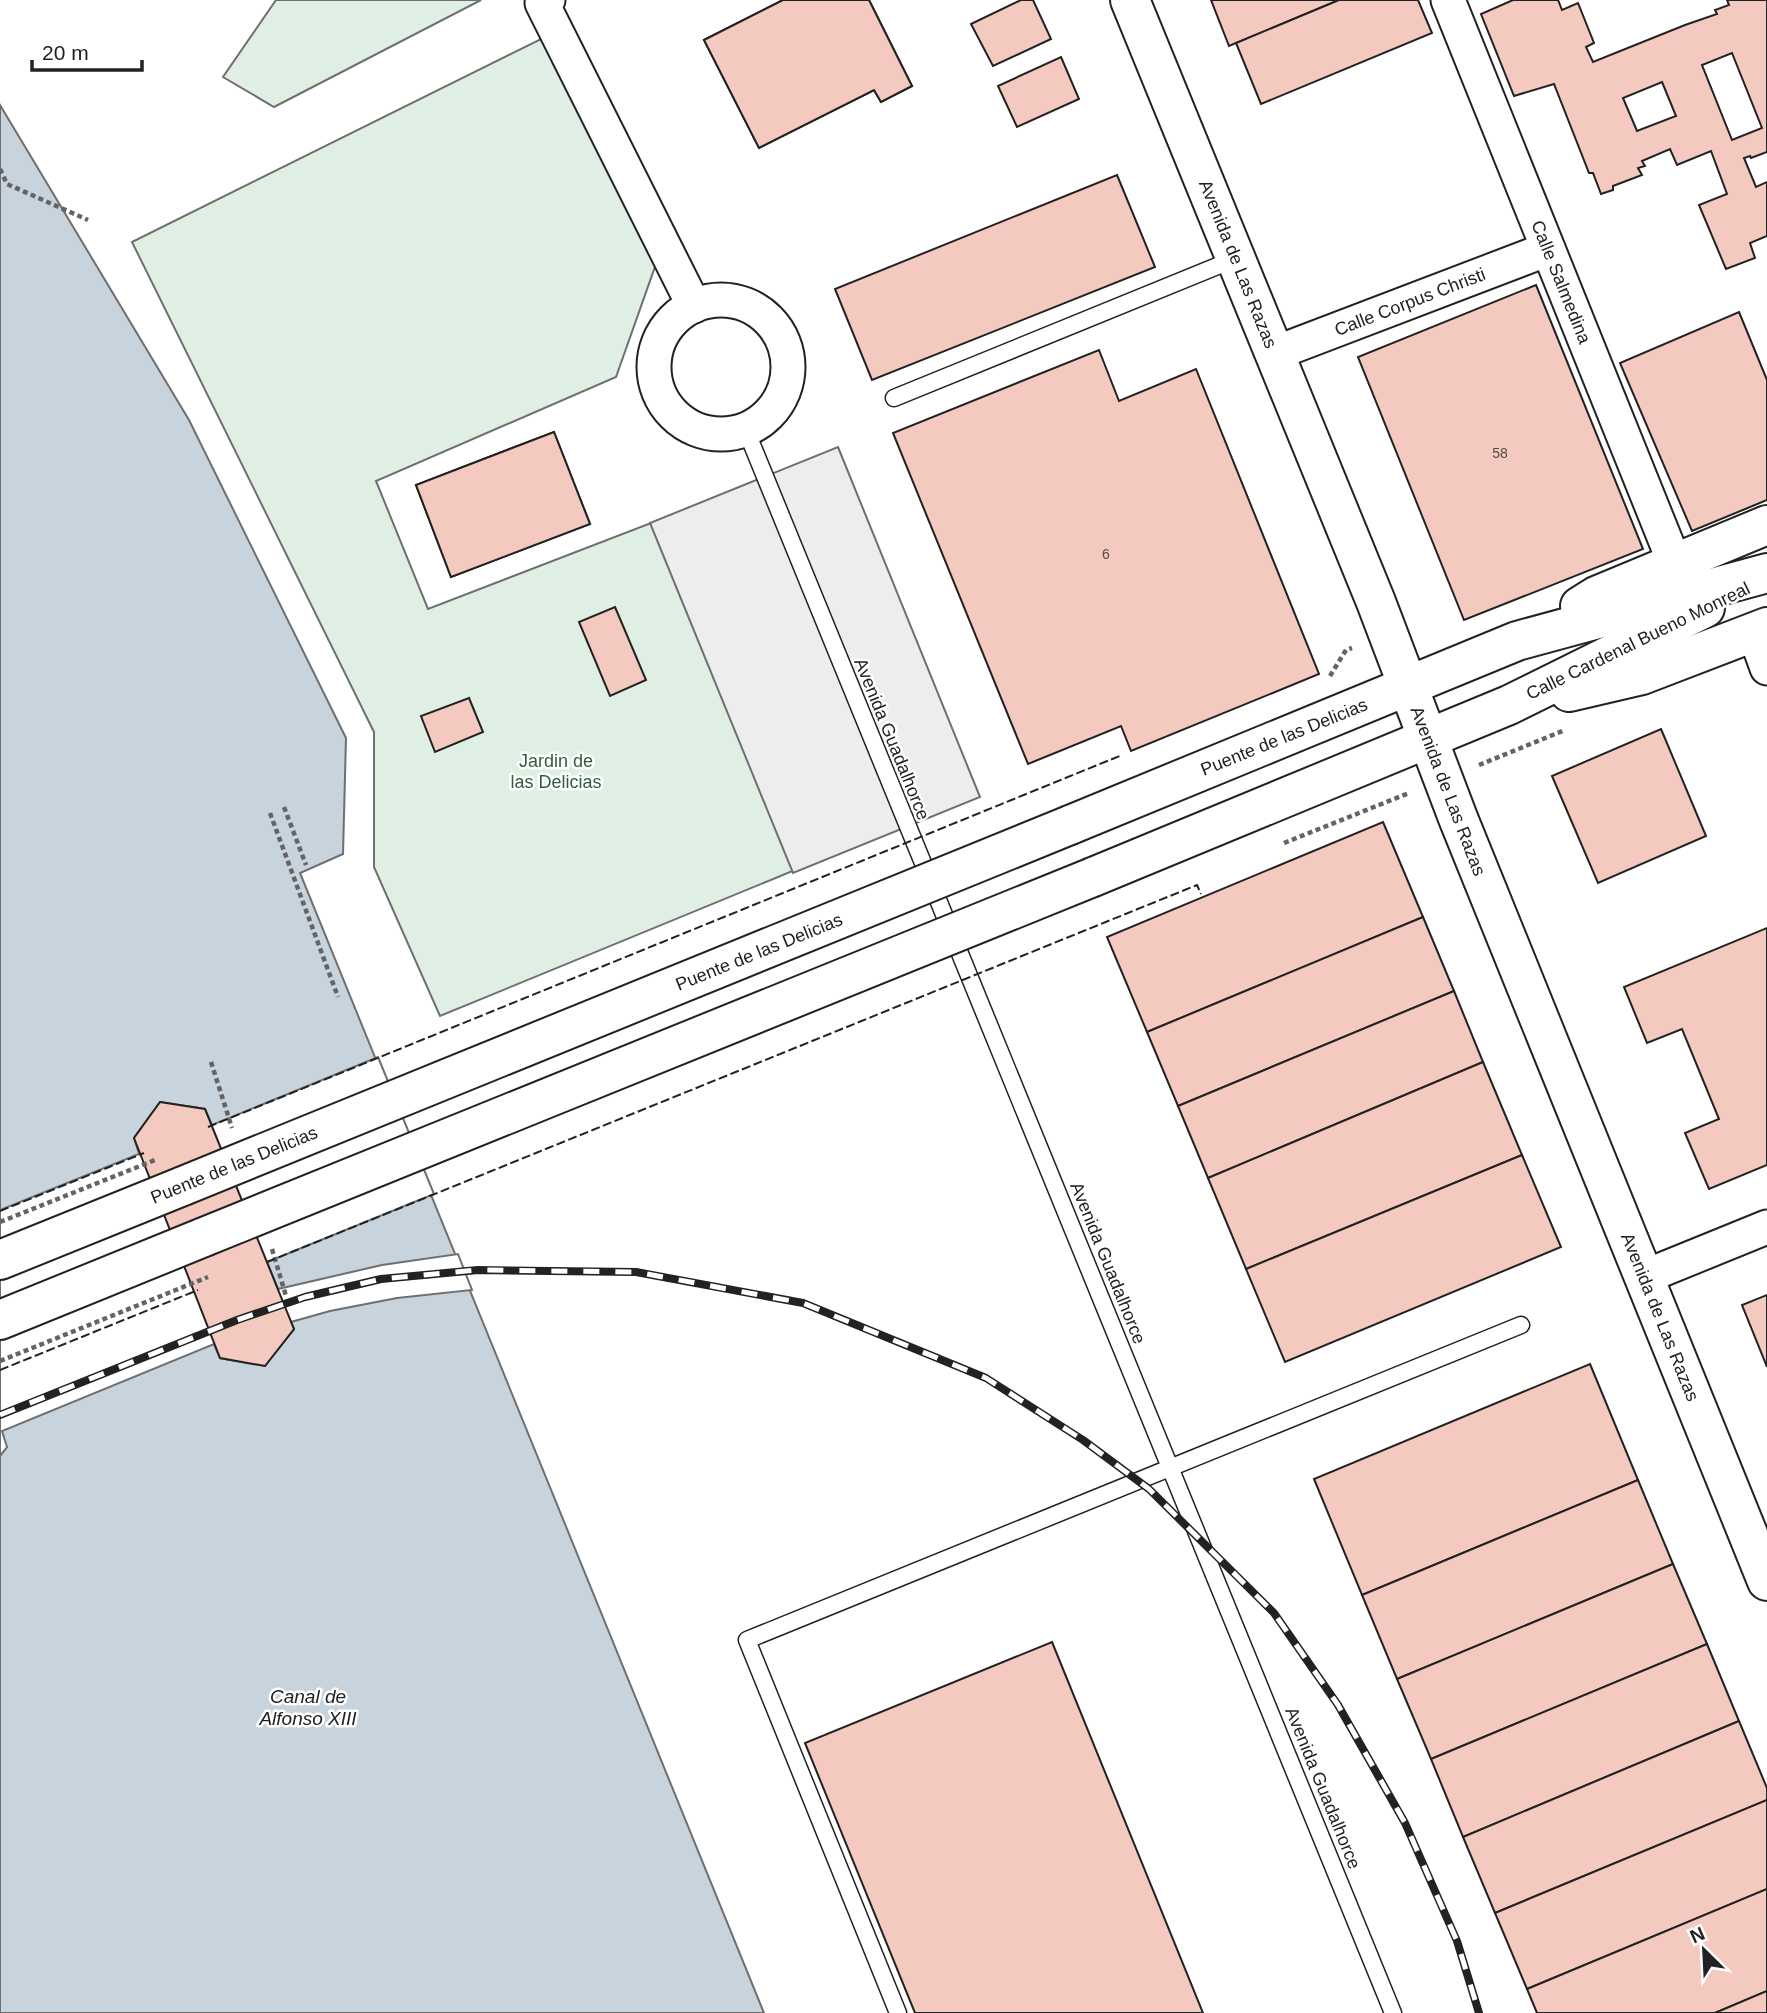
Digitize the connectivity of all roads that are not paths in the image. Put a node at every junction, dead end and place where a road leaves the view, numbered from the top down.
1 (548, 0) edge
2 (1130, 0) edge
3 (1448, 0) edge
4 (1548, 249) junction
5 (1237, 258) junction
6 (694, 306) junction
7 (1273, 354) junction
8 (894, 398) dead end
9 (746, 430) junction
10 (1767, 525) edge
11 (1675, 564) junction
12 (1767, 575) edge
13 (1760, 630) edge
14 (1517, 641) junction
15 (1767, 668) edge
16 (1408, 685) junction
17 (1509, 705) junction
18 (1427, 738) junction
19 (1767, 1227) edge
20 (0, 1260) edge
21 (1644, 1276) junction
22 (0, 1320) edge
23 (1521, 1325) dead end
24 (1172, 1467) junction
25 (1767, 1581) edge
26 (898, 2013) edge
27 (1393, 2013) edge

1 - 6 street
2 - 5 main road, Avenida de Las Razas
3 - 4 street, Calle Salmedina
4 - 7 street, Calle Corpus Christi
4 - 11 street, Calle Salmedina
5 - 7 main road, Avenida de Las Razas
5 - 8 lane
6 - 9 street
6 - 9 street
7 - 16 main road, Avenida de Las Razas
9 - 24 lane, Avenida Guadalhorce
10 - 11 main road
11 - 14 main road
12 - 14 main road, Calle Cardenal Bueno Monreal
12 - 17 main road, Calle Cardenal Bueno Monreal
13 - 15 street
13 - 17 main road
14 - 16 main road, Puente de las Delicias
16 - 18 main road, Avenida de Las Razas
16 - 20 main road, Puente de las Delicias, bridge
17 - 18 main road
18 - 21 main road, Avenida de Las Razas
18 - 22 main road, bridge
19 - 21 street
21 - 25 main road, Avenida de Las Razas
23 - 24 lane
24 - 26 lane
24 - 27 lane, Avenida Guadalhorce

